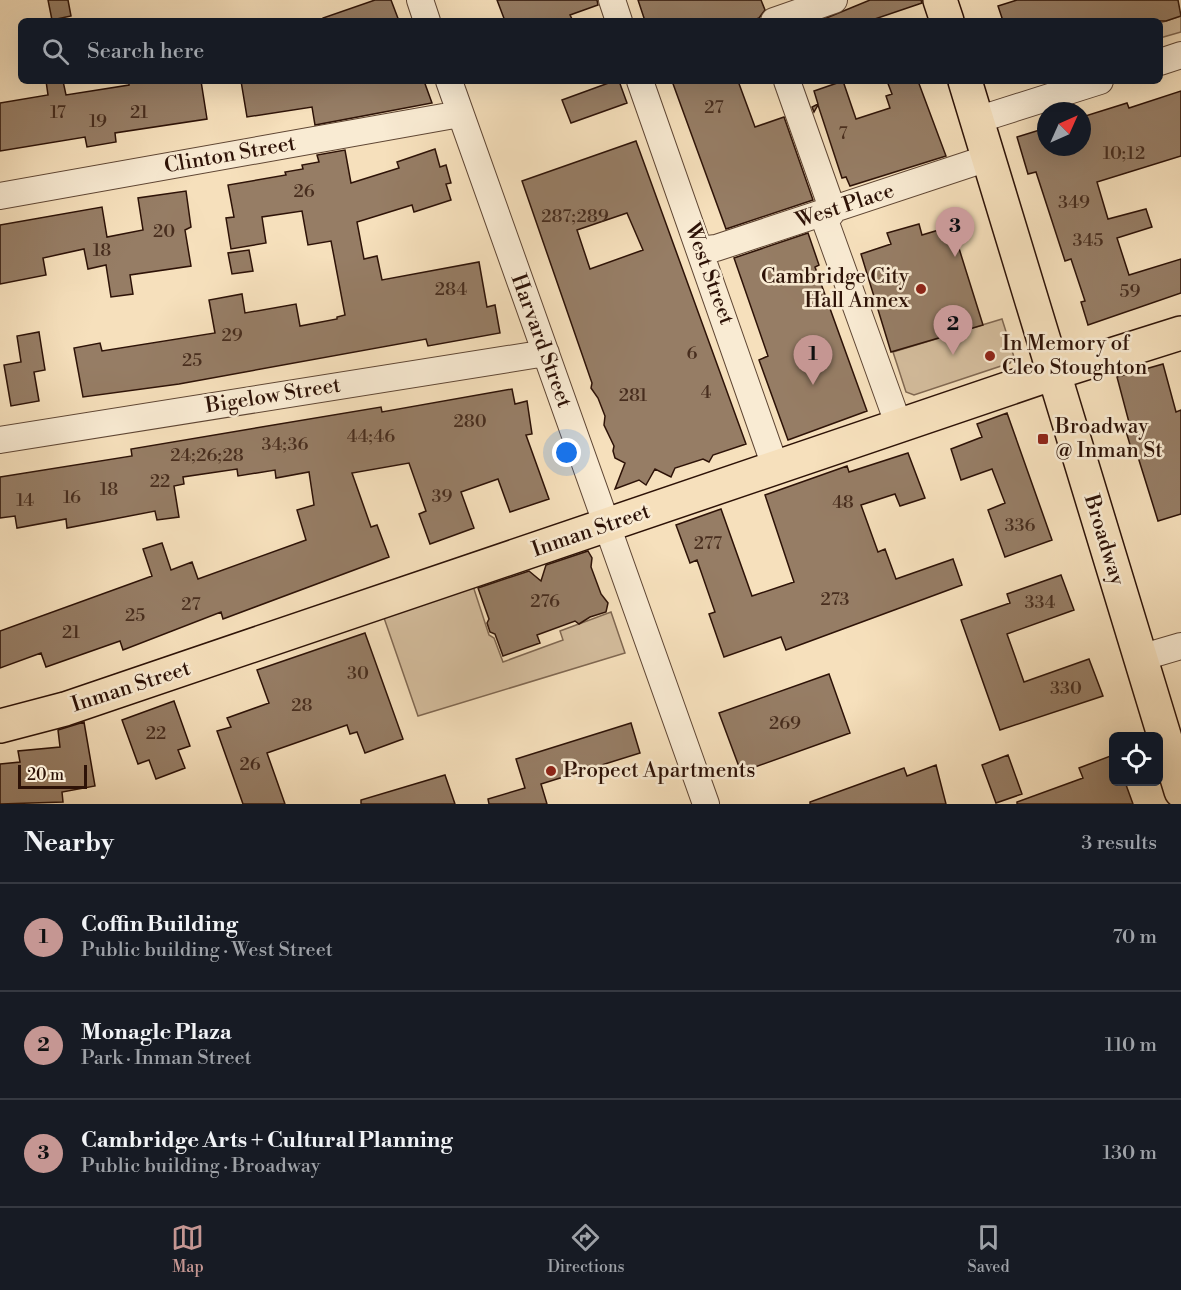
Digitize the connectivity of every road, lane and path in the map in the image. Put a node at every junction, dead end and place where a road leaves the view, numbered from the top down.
1 (420, 0) edge
2 (612, 0) edge
3 (834, 0) edge
4 (940, 0) edge
5 (426, 18) edge
6 (619, 18) edge
7 (783, 18) edge
8 (946, 18) edge
9 (1181, 55) edge
10 (1163, 61) edge
11 (450, 84) edge
12 (641, 84) edge
13 (788, 84) edge
14 (966, 84) edge
15 (1091, 84) edge
16 (460, 114) junction
17 (977, 120) junction
18 (988, 158) junction
19 (0, 195) edge
20 (833, 211) junction
21 (700, 250) junction
22 (1181, 333) edge
23 (546, 353) junction
24 (1054, 373) junction
25 (899, 426) junction
26 (0, 440) edge
27 (776, 468) junction
28 (607, 525) junction
29 (1181, 646) edge
30 (1140, 658) junction
31 (0, 726) edge
32 (1181, 791) edge
33 (705, 804) edge

1 - 5 street
2 - 6 street
3 - 7 street
4 - 8 main road
9 - 10 street
11 - 16 street, Harvard Street
12 - 21 street, West Street
13 - 20 street
14 - 17 main road, Broadway
15 - 17 street
16 - 19 street, Clinton Street
16 - 23 street, Harvard Street
17 - 18 main road, Broadway
18 - 20 street, West Place
18 - 24 main road, Broadway
20 - 21 street, West Place
20 - 25 street
21 - 27 street, West Street
22 - 24 main road, Inman Street
23 - 26 street, Bigelow Street
23 - 28 street, Harvard Street
24 - 25 main road, Inman Street
24 - 30 main road, Broadway
25 - 27 main road, Inman Street
27 - 28 main road, Inman Street
28 - 31 main road, Inman Street
28 - 33 street, Harvard Street
29 - 30 street
30 - 32 main road, Broadway

